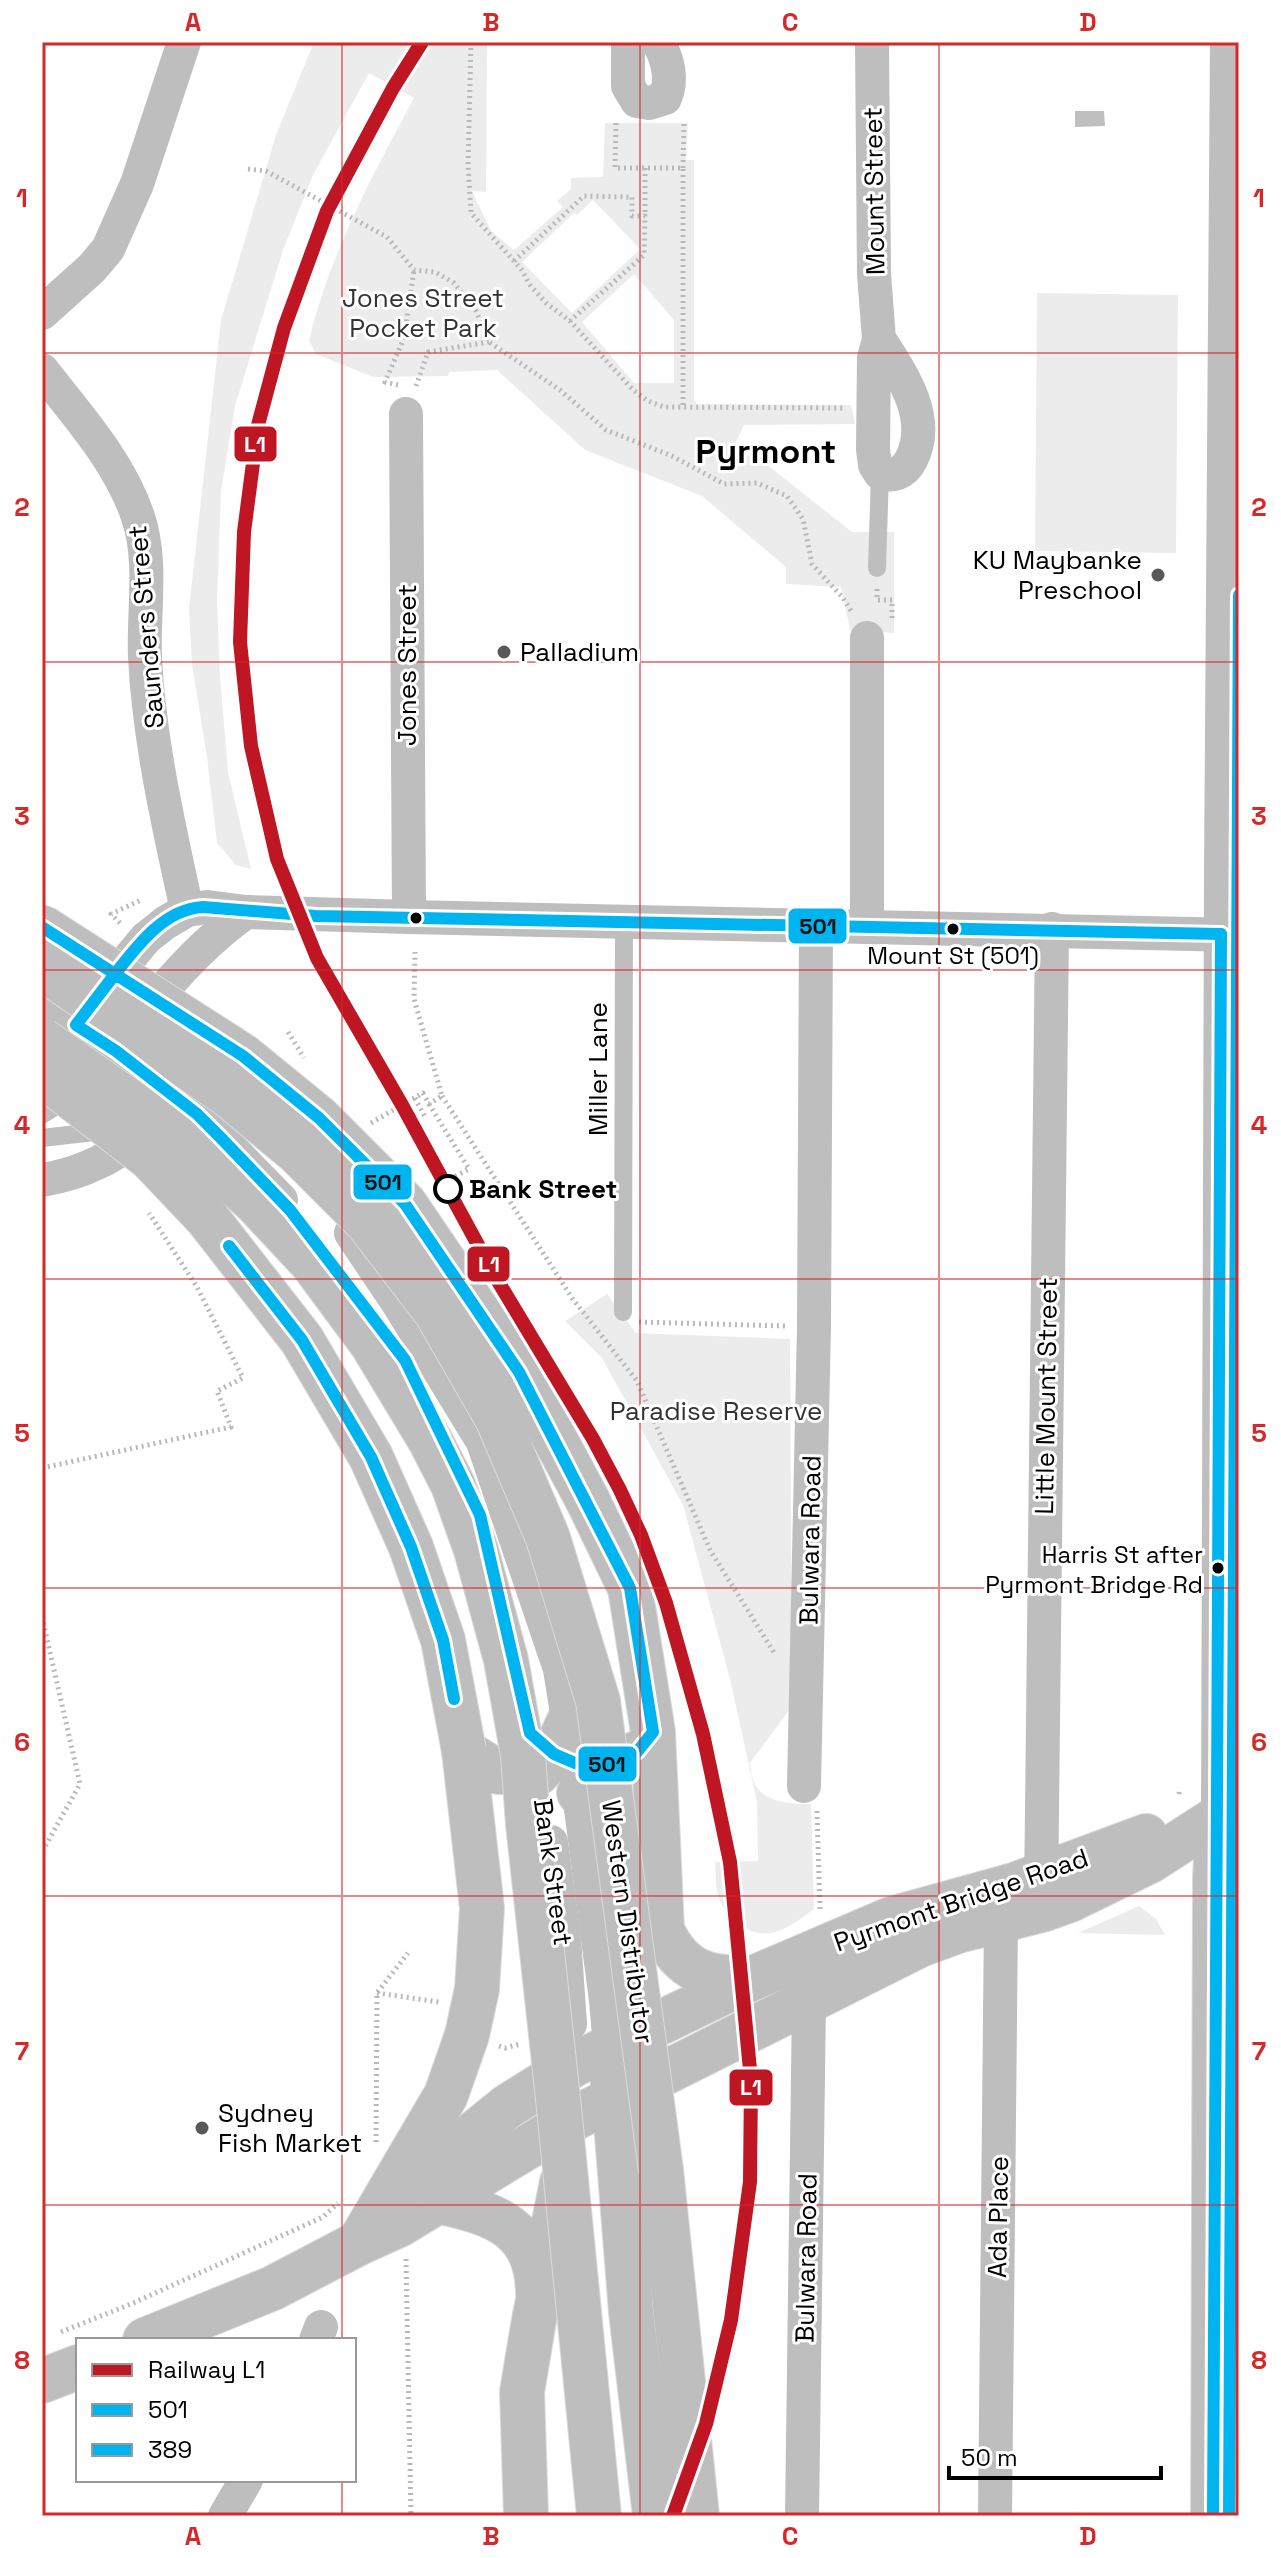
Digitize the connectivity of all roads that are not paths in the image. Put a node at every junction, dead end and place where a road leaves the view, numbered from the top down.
1 (184, 42) edge
2 (628, 42) edge
3 (658, 42) edge
4 (872, 42) edge
5 (1227, 42) edge
6 (42, 313) edge
7 (879, 339) junction
8 (42, 370) edge
9 (406, 414) dead end
10 (880, 473) junction
11 (877, 568) road end
12 (879, 632) road end
13 (187, 910) junction
14 (246, 912) junction
15 (409, 917) junction
16 (624, 921) junction
17 (816, 925) junction
18 (867, 925) junction
19 (42, 929) edge
20 (1052, 929) junction
21 (1230, 934) edge
22 (42, 967) edge
23 (105, 988) junction
24 (42, 993) edge
25 (145, 1012) junction
26 (59, 1032) edge
27 (116, 1051) junction
28 (225, 1072) junction
29 (42, 1075) edge
30 (184, 1104) junction
31 (42, 1115) edge
32 (151, 1128) junction
33 (42, 1138) edge
34 (42, 1180) edge
35 (623, 1312) road end
36 (653, 1732) junction
37 (545, 1764) junction
38 (804, 1786) road end
39 (1228, 1810) edge
40 (1027, 1902) junction
41 (753, 1978) junction
42 (809, 2001) junction
43 (592, 2055) junction
44 (595, 2107) junction
45 (441, 2202) junction
46 (359, 2243) junction
47 (538, 2298) junction
48 (150, 2338) edge
49 (66, 2351) edge
50 (42, 2381) edge
51 (245, 2482) edge
52 (225, 2516) edge
53 (526, 2516) edge
54 (599, 2516) edge
55 (655, 2516) edge
56 (697, 2516) edge
57 (802, 2516) edge
58 (995, 2516) edge
59 (1213, 2516) edge

1 - 6 street
2 - 3 street
4 - 7 street, Mount Street
5 - 21 street
7 - 10 street, Mount Street
7 - 10 street, Mount Street
8 - 13 street, Saunders Street
9 - 15 street, Jones Street
10 - 11 lane, Mount Street
12 - 18 street
13 - 14 street
13 - 23 street
14 - 15 street
14 - 25 street
15 - 16 street
16 - 17 street
16 - 35 lane, Miller Lane
17 - 18 street
17 - 38 street, Bulwara Road
18 - 20 street
19 - 23 street, Bank Street
19 - 36 main road, bridge
20 - 21 street
20 - 40 street, Little Mount Street
21 - 39 street
22 - 56 main road, Western Distributor, bridge
23 - 25 street, Bank Street
23 - 26 street
24 - 26 street, Bank Street
25 - 27 street
25 - 28 street, Bank Street
26 - 27 street, Bank Street
26 - 54 main road, bridge
27 - 30 street, Bank Street
27 - 31 lane
28 - 30 street
28 - 37 street, Bank Street
29 - 37 main road, bridge
30 - 32 street
30 - 37 street, Bank Street
32 - 33 lane
32 - 34 street
36 - 37 main road
36 - 41 main road
37 - 43 street, Bank Street
37 - 46 main road
39 - 40 main road, Pyrmont Bridge Road
39 - 59 main road
40 - 41 main road, Pyrmont Bridge Road
40 - 42 main road, Pyrmont Bridge Road
40 - 58 street, Ada Place
41 - 43 main road, Pyrmont Bridge Road
42 - 44 main road, Pyrmont Bridge Road
42 - 57 street, Bulwara Road
43 - 44 main road
43 - 46 main road, Pyrmont Bridge Road
44 - 45 main road, Pyrmont Bridge Road
44 - 47 main road
44 - 55 main road
45 - 46 main road, Pyrmont Bridge Road
45 - 47 main road
46 - 48 main road, Pyrmont Bridge Road
47 - 53 main road
49 - 50 main road
51 - 52 street

